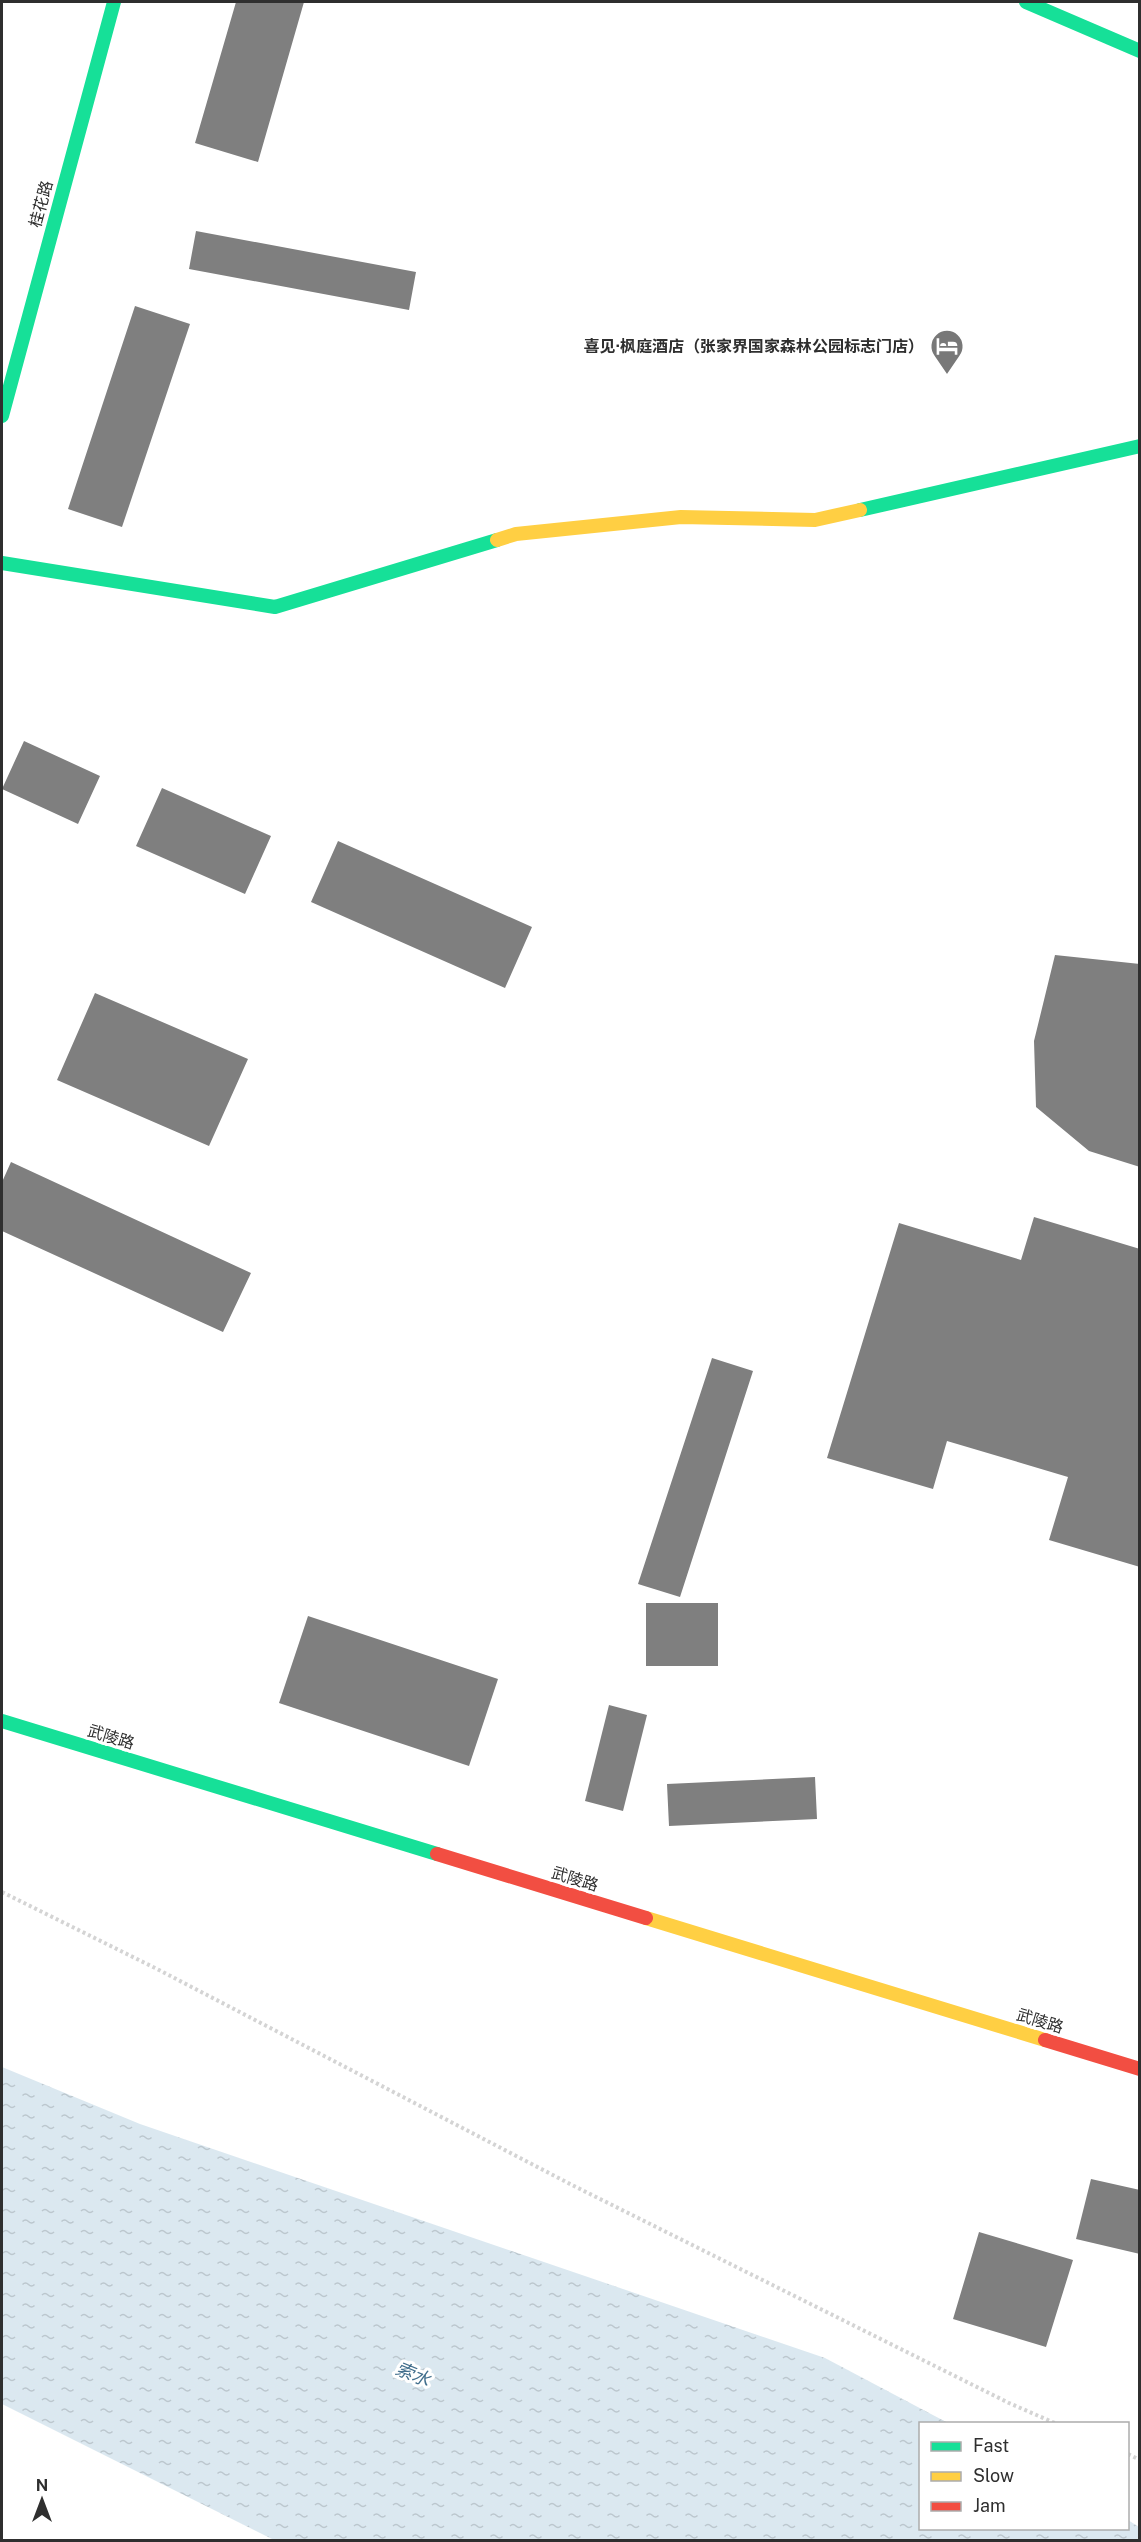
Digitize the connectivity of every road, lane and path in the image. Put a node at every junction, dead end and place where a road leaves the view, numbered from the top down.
1 (114, 2) edge
2 (1026, 2) edge
3 (1140, 51) edge
4 (2, 416) edge
5 (1140, 446) edge
6 (2, 563) edge
7 (2, 1721) edge
8 (2, 1892) edge
9 (1140, 2069) edge
10 (1052, 2422) edge

1 - 4 main road, 桂花路
2 - 3 main road
5 - 6 main road
7 - 9 main road, 武陵路
8 - 10 path

